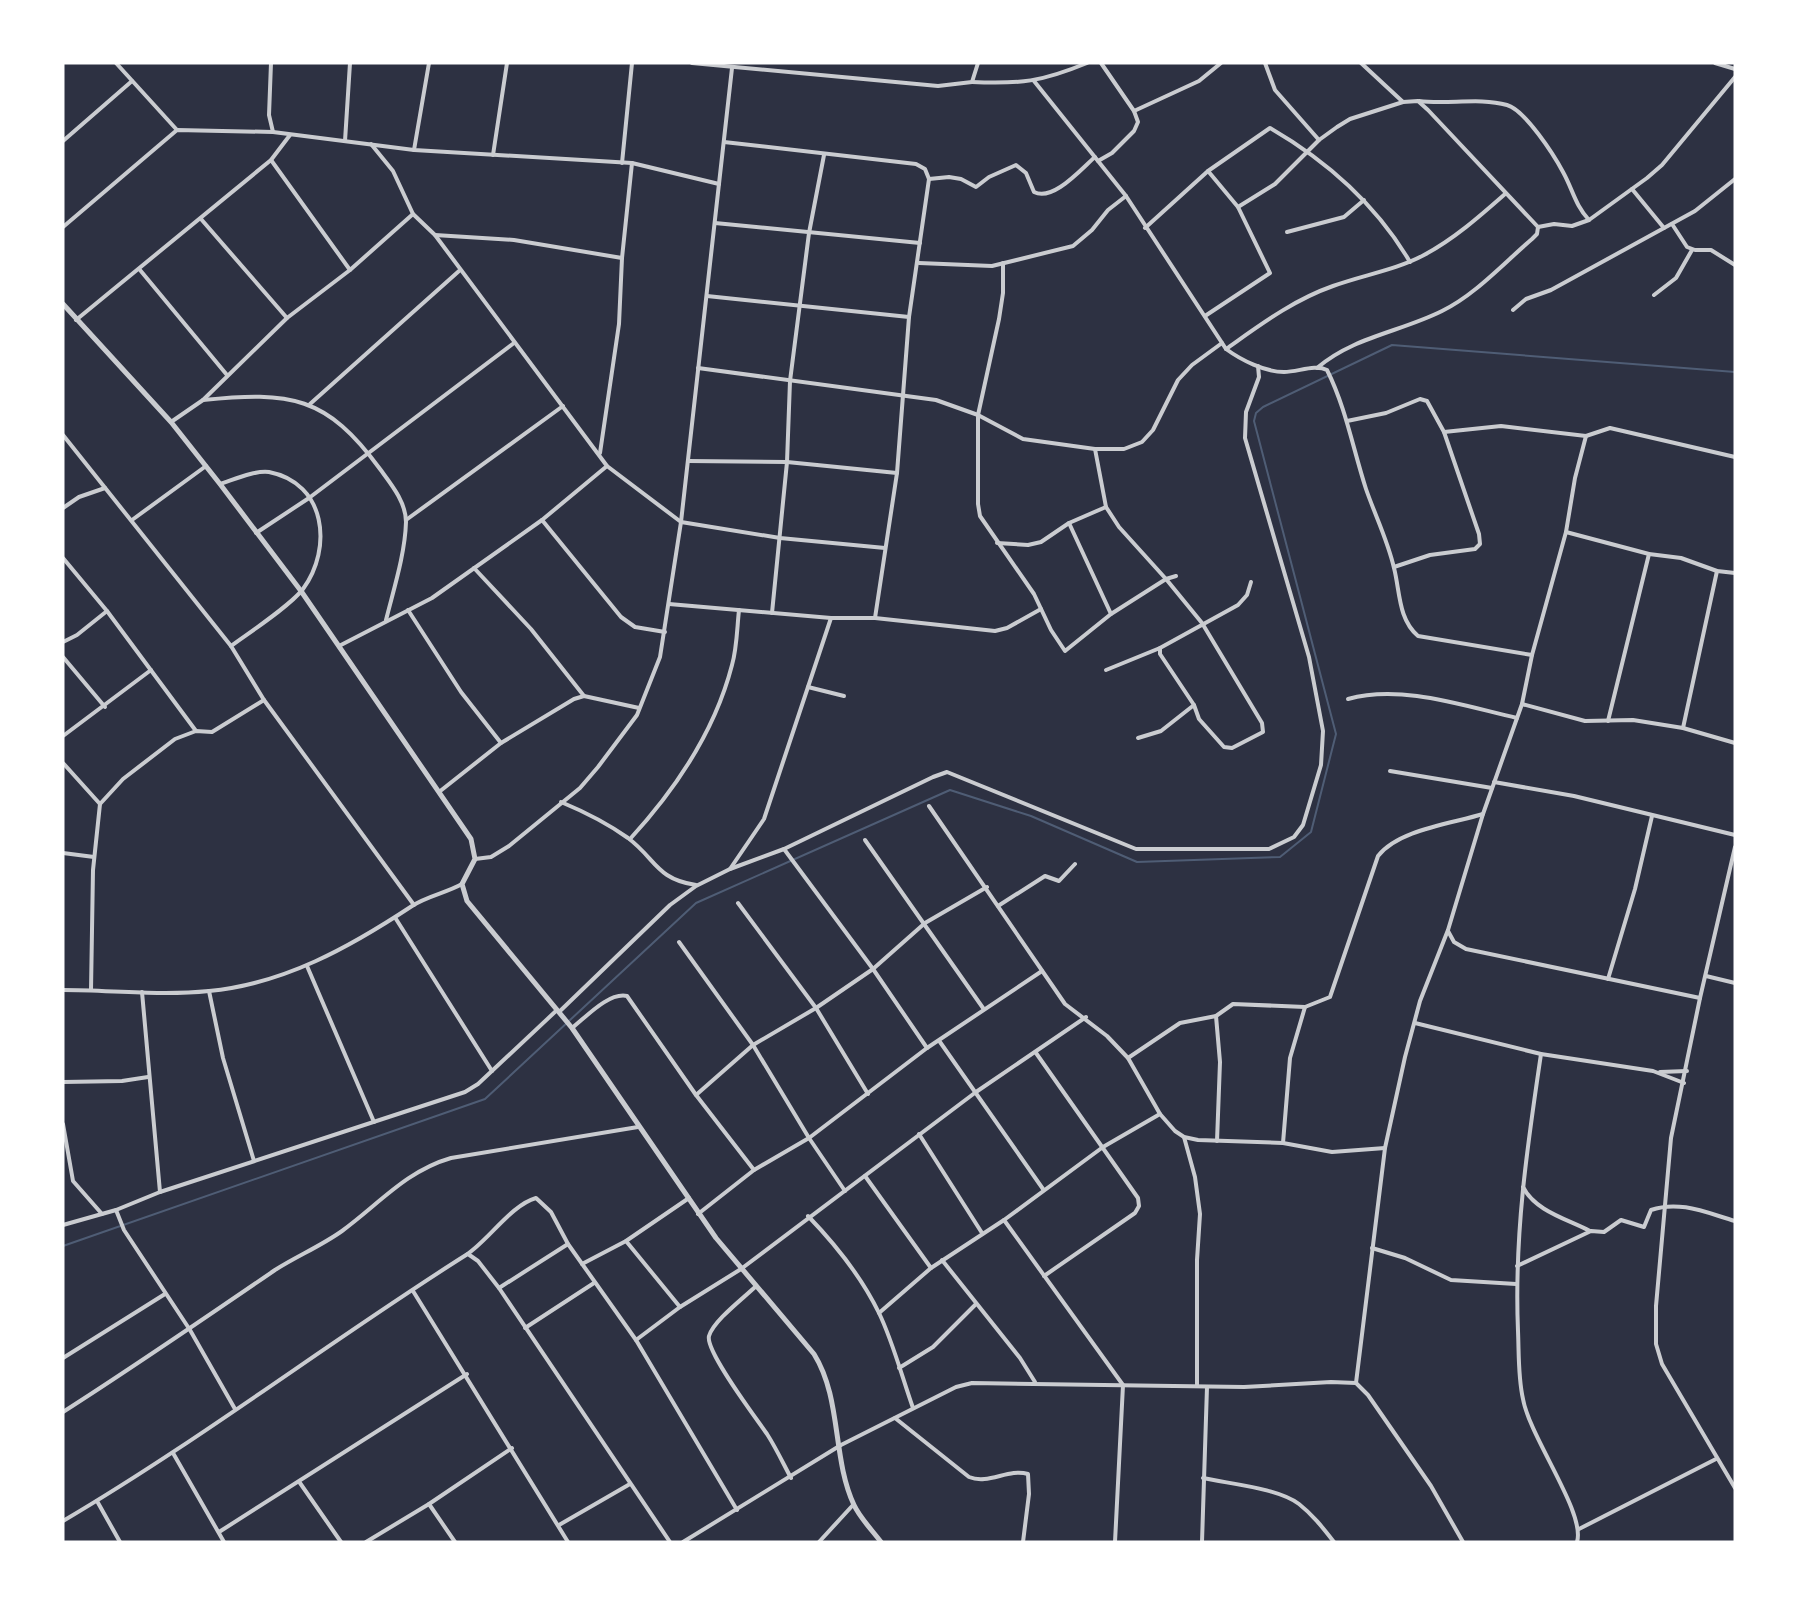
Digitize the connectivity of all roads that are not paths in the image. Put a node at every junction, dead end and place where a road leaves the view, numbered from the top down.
1 (116, 63) edge
2 (271, 63) edge
3 (350, 63) edge
4 (429, 63) edge
5 (507, 63) edge
6 (632, 63) edge
7 (692, 63) edge
8 (978, 63) edge
9 (1087, 63) edge
10 (1101, 63) edge
11 (1221, 63) edge
12 (1265, 63) edge
13 (1361, 63) edge
14 (1715, 63) edge
15 (732, 69) junction
16 (1735, 69) edge
17 (1735, 77) edge
18 (132, 81) junction
19 (1034, 81) junction
20 (972, 82) junction
21 (1418, 101) junction
22 (1403, 102) junction
23 (1134, 111) junction
24 (177, 130) junction
25 (273, 132) junction
26 (291, 135) junction
27 (1319, 140) junction
28 (63, 141) edge
29 (345, 141) junction
30 (724, 142) junction
31 (371, 144) junction
32 (414, 150) junction
33 (1308, 153) junction
34 (493, 155) junction
35 (824, 155) junction
36 (1096, 159) junction
37 (271, 160) junction
38 (622, 163) junction
39 (632, 163) junction
40 (1208, 171) junction
41 (929, 179) junction
42 (1735, 179) edge
43 (719, 184) junction
44 (1632, 189) junction
45 (1505, 194) junction
46 (1126, 196) junction
47 (1364, 200) junction
48 (1238, 207) junction
49 (413, 214) junction
50 (201, 219) junction
51 (1589, 220) junction
52 (715, 224) junction
53 (1672, 224) junction
54 (63, 227) edge
55 (1538, 227) junction
56 (1145, 228) junction
57 (1664, 228) junction
58 (1287, 231) dead end
59 (809, 233) junction
60 (435, 235) junction
61 (920, 243) junction
62 (1692, 250) junction
63 (622, 258) junction
64 (1410, 262) junction
65 (918, 263) junction
66 (1003, 263) junction
67 (1735, 265) edge
68 (140, 270) junction
69 (350, 270) junction
70 (459, 271) junction
71 (1654, 295) dead end
72 (707, 296) junction
73 (63, 304) edge
74 (801, 306) junction
75 (1513, 310) dead end
76 (1205, 316) junction
77 (909, 317) junction
78 (286, 318) junction
79 (76, 320) junction
80 (514, 343) junction
81 (1222, 343) junction
82 (1226, 349) junction
83 (1258, 366) junction
84 (698, 368) junction
85 (1317, 368) junction
86 (227, 375) junction
87 (790, 381) junction
88 (901, 394) junction
89 (203, 400) junction
90 (310, 404) junction
91 (563, 406) junction
92 (978, 415) junction
93 (1347, 421) junction
94 (171, 422) junction
95 (1444, 432) junction
96 (63, 435) edge
97 (1586, 436) junction
98 (1095, 449) junction
99 (368, 453) junction
100 (599, 454) junction
101 (1735, 457) edge
102 (688, 460) junction
103 (787, 462) junction
104 (206, 466) junction
105 (608, 466) junction
106 (897, 473) junction
107 (220, 484) junction
108 (106, 488) junction
109 (309, 498) junction
110 (1106, 507) junction
111 (63, 508) edge
112 (132, 520) junction
113 (406, 520) junction
114 (542, 520) junction
115 (681, 522) junction
116 (1069, 523) junction
117 (1566, 532) junction
118 (255, 533) junction
119 (780, 538) junction
120 (996, 543) junction
121 (885, 548) junction
122 (1649, 554) junction
123 (63, 558) edge
124 (474, 567) junction
125 (1394, 567) junction
126 (1717, 571) junction
127 (1735, 573) edge
128 (1176, 576) dead end
129 (1166, 579) junction
130 (1251, 582) dead end
131 (301, 591) junction
132 (669, 604) junction
133 (1041, 609) junction
134 (408, 610) junction
135 (739, 610) junction
136 (107, 611) junction
137 (771, 613) junction
138 (1111, 614) junction
139 (831, 618) junction
140 (875, 618) junction
141 (386, 620) junction
142 (1202, 624) junction
143 (665, 632) junction
144 (64, 639) edge
145 (231, 646) junction
146 (339, 646) junction
147 (1160, 648) junction
148 (1532, 655) junction
149 (63, 657) edge
150 (151, 670) junction
151 (1106, 670) dead end
152 (807, 686) junction
153 (584, 696) junction
154 (844, 696) dead end
155 (1348, 699) dead end
156 (264, 700) junction
157 (1522, 704) junction
158 (1194, 705) junction
159 (105, 707) junction
160 (639, 708) junction
161 (1517, 718) junction
162 (1608, 721) junction
163 (1683, 728) junction
164 (196, 731) junction
165 (63, 736) edge
166 (1138, 738) dead end
167 (501, 743) junction
168 (1735, 743) edge
169 (63, 763) edge
170 (1390, 771) dead end
171 (1494, 782) junction
172 (1492, 788) junction
173 (439, 792) junction
174 (561, 802) junction
175 (100, 804) junction
176 (928, 806) dead end
177 (1483, 814) junction
178 (1652, 816) junction
179 (1735, 835) edge
180 (630, 839) junction
181 (866, 840) dead end
182 (1735, 847) edge
183 (784, 849) junction
184 (63, 853) edge
185 (94, 857) junction
186 (475, 859) junction
187 (1075, 864) dead end
188 (730, 869) junction
189 (462, 884) junction
190 (696, 886) junction
191 (987, 887) junction
192 (738, 903) dead end
193 (414, 905) junction
194 (998, 906) junction
195 (396, 919) junction
196 (925, 923) junction
197 (1448, 930) junction
198 (679, 942) dead end
199 (307, 966) junction
200 (873, 969) junction
201 (1042, 971) junction
202 (1706, 976) junction
203 (1608, 979) junction
204 (1735, 983) edge
205 (63, 990) edge
206 (92, 990) junction
207 (209, 991) junction
208 (142, 992) junction
209 (1700, 998) junction
210 (1305, 1007) junction
211 (816, 1008) junction
212 (983, 1008) junction
213 (559, 1013) junction
214 (1216, 1016) junction
215 (1086, 1017) junction
216 (1415, 1023) junction
217 (570, 1026) junction
218 (940, 1042) junction
219 (753, 1045) junction
220 (927, 1048) junction
221 (1036, 1053) junction
222 (1541, 1054) junction
223 (1128, 1058) junction
224 (492, 1071) junction
225 (1653, 1071) junction
226 (1687, 1071) junction
227 (148, 1077) junction
228 (63, 1082) edge
229 (1684, 1083) junction
230 (976, 1092) junction
231 (868, 1094) junction
232 (696, 1095) junction
233 (1160, 1114) junction
234 (375, 1122) junction
235 (63, 1124) edge
236 (638, 1127) junction
237 (919, 1134) junction
238 (1184, 1137) junction
239 (808, 1138) junction
240 (65, 1141) edge
241 (1217, 1141) junction
242 (1283, 1143) junction
243 (1103, 1147) junction
244 (1385, 1148) junction
245 (254, 1161) junction
246 (754, 1170) junction
247 (865, 1176) junction
248 (1522, 1184) junction
249 (1043, 1189) junction
250 (845, 1191) junction
251 (160, 1192) junction
252 (689, 1198) junction
253 (1665, 1206) junction
254 (116, 1210) junction
255 (102, 1214) junction
256 (698, 1214) junction
257 (808, 1216) junction
258 (1004, 1220) junction
259 (1735, 1221) edge
260 (63, 1225) edge
261 (1591, 1231) junction
262 (982, 1233) junction
263 (626, 1241) junction
264 (568, 1244) junction
265 (1372, 1248) junction
266 (468, 1254) junction
267 (942, 1260) junction
268 (582, 1264) junction
269 (1517, 1266) junction
270 (931, 1268) junction
271 (741, 1269) junction
272 (1044, 1276) junction
273 (594, 1283) junction
274 (1516, 1284) junction
275 (756, 1286) junction
276 (499, 1288) junction
277 (413, 1291) junction
278 (165, 1294) junction
279 (976, 1304) junction
280 (680, 1307) junction
281 (879, 1313) junction
282 (525, 1328) junction
283 (190, 1330) junction
284 (636, 1340) junction
285 (63, 1358) edge
286 (899, 1368) junction
287 (467, 1374) junction
288 (1035, 1383) junction
289 (1356, 1383) junction
290 (1123, 1385) junction
291 (1197, 1386) junction
292 (1207, 1387) junction
293 (914, 1408) junction
294 (235, 1409) junction
295 (63, 1412) edge
296 (895, 1418) junction
297 (841, 1445) junction
298 (512, 1448) junction
299 (173, 1453) junction
300 (1716, 1459) junction
301 (791, 1478) junction
302 (1203, 1478) junction
303 (300, 1483) junction
304 (630, 1484) junction
305 (1735, 1488) edge
306 (97, 1501) junction
307 (429, 1504) junction
308 (854, 1504) junction
309 (737, 1510) junction
310 (63, 1521) edge
311 (559, 1525) junction
312 (1579, 1529) junction
313 (219, 1532) junction
314 (120, 1542) edge
315 (224, 1542) edge
316 (341, 1542) edge
317 (366, 1542) edge
318 (455, 1542) edge
319 (568, 1542) edge
320 (670, 1542) edge
321 (683, 1542) edge
322 (819, 1542) edge
323 (881, 1542) edge
324 (1023, 1542) edge
325 (1115, 1542) edge
326 (1202, 1542) edge
327 (1334, 1542) edge
328 (1463, 1542) edge
329 (1577, 1542) edge

1 - 18 street
2 - 25 street
3 - 29 street
4 - 32 street
5 - 34 street
6 - 38 street
7 - 15 street
8 - 20 street
9 - 19 street
10 - 23 street
11 - 23 street
12 - 27 street
13 - 22 street
14 - 16 street
15 - 20 street
15 - 30 street
17 - 44 street
18 - 24 street
18 - 28 street
19 - 20 street
19 - 36 street
21 - 22 street
21 - 45 street
21 - 51 street
22 - 27 street
23 - 36 street
24 - 25 street
24 - 54 street
25 - 26 street
26 - 29 street
26 - 37 street
27 - 33 street
29 - 31 street
30 - 35 street
30 - 43 street
31 - 32 street
31 - 49 street
32 - 34 street
33 - 40 street
33 - 47 street
33 - 48 street
34 - 38 street
35 - 41 street
35 - 59 street
36 - 41 street
36 - 46 street
37 - 50 street
37 - 69 street
38 - 39 street
39 - 43 street
39 - 63 street
40 - 48 street
40 - 56 street
41 - 61 street
42 - 53 street
43 - 52 street
44 - 51 street
44 - 57 street
45 - 55 street
45 - 64 street
46 - 56 street
46 - 66 street
47 - 58 street
47 - 64 street
48 - 76 street
49 - 60 street
49 - 69 street
50 - 68 street
50 - 78 street
51 - 55 street
52 - 59 street
52 - 72 street
53 - 57 street
53 - 62 street
55 - 85 street
56 - 76 street
57 - 75 street
59 - 61 street
59 - 74 street
60 - 63 street
60 - 70 street
61 - 65 street
62 - 67 street
62 - 71 street
63 - 100 street
64 - 82 street
65 - 66 street
65 - 77 street
66 - 92 street
68 - 79 street
68 - 86 street
69 - 78 street
70 - 80 street
70 - 90 street
72 - 74 street
72 - 84 street
73 - 79 street
74 - 77 street
74 - 87 street
76 - 81 street
77 - 88 street
78 - 86 street
79 - 94 street
80 - 91 street
80 - 99 street
81 - 82 street
81 - 98 street
82 - 83 street
83 - 85 street
83 - 183 street
84 - 87 street
84 - 102 street
85 - 93 street
86 - 89 street
87 - 88 street
87 - 103 street
88 - 92 street
88 - 106 street
89 - 90 street
89 - 94 street
90 - 99 street
91 - 100 street
91 - 113 street
92 - 98 street
92 - 120 street
93 - 95 street
93 - 125 street
94 - 104 street
95 - 97 street
95 - 125 street
96 - 108 street
97 - 101 street
97 - 117 street
98 - 110 street
99 - 109 street
99 - 113 street
100 - 105 street
102 - 103 street
102 - 115 street
103 - 106 street
103 - 119 street
104 - 107 street
104 - 112 street
105 - 114 street
105 - 115 street
106 - 121 street
107 - 109 street
107 - 118 street
108 - 111 street
108 - 112 street
109 - 118 street
109 - 131 street
110 - 116 street
110 - 129 street
112 - 145 street
113 - 141 street
114 - 124 street
114 - 143 street
115 - 119 street
115 - 132 street
116 - 120 street
116 - 138 street
117 - 122 street
117 - 148 street
118 - 131 street
119 - 121 street
119 - 137 street
120 - 133 street
121 - 140 street
122 - 126 street
122 - 162 street
123 - 136 street
124 - 134 street
124 - 153 street
125 - 148 street
126 - 127 street
126 - 163 street
128 - 129 street
129 - 138 street
129 - 142 street
130 - 142 street
131 - 145 street
131 - 146 street
132 - 135 street
132 - 143 street
133 - 138 street
133 - 140 street
134 - 141 street
134 - 167 street
135 - 137 street
135 - 180 street
136 - 144 street
136 - 150 street
137 - 139 street
139 - 140 street
139 - 152 street
141 - 146 street
142 - 147 street
142 - 158 street
143 - 160 street
145 - 156 street
146 - 173 street
147 - 151 street
147 - 158 street
148 - 157 street
149 - 159 street
150 - 159 street
150 - 164 street
152 - 154 street
152 - 188 street
153 - 160 street
153 - 167 street
155 - 161 street
156 - 164 street
156 - 193 street
157 - 161 street
157 - 162 street
158 - 166 street
159 - 165 street
160 - 174 street
161 - 171 street
162 - 163 street
163 - 168 street
164 - 175 street
167 - 173 street
169 - 175 street
170 - 172 street
171 - 172 street
171 - 178 street
172 - 177 street
173 - 186 street
174 - 180 street
174 - 186 street
175 - 185 street
176 - 191 street
177 - 197 street
177 - 210 street
178 - 179 street
178 - 203 street
180 - 190 street
181 - 196 street
182 - 202 street
183 - 188 street
183 - 200 street
184 - 185 street
185 - 206 street
186 - 189 street
187 - 194 street
188 - 190 street
189 - 193 street
189 - 213 street
190 - 213 street
191 - 194 street
191 - 196 street
192 - 211 street
193 - 195 street
194 - 201 street
195 - 199 street
195 - 224 street
196 - 200 street
196 - 212 street
197 - 203 street
197 - 216 street
198 - 219 street
199 - 207 street
199 - 234 street
200 - 211 street
200 - 220 street
201 - 212 street
201 - 215 street
202 - 204 street
202 - 209 street
203 - 209 street
205 - 206 street
206 - 208 street
207 - 208 street
207 - 245 street
208 - 227 street
209 - 226 street
210 - 214 street
210 - 242 street
211 - 219 street
211 - 231 street
212 - 218 street
213 - 217 street
213 - 224 street
214 - 223 street
214 - 241 street
215 - 221 street
215 - 223 street
216 - 222 street
216 - 244 street
217 - 232 street
217 - 236 street
218 - 220 street
218 - 230 street
219 - 232 street
219 - 239 street
220 - 231 street
221 - 230 street
221 - 243 street
222 - 225 street
222 - 248 street
223 - 233 street
224 - 234 street
225 - 226 street
225 - 229 street
226 - 229 street
227 - 228 street
227 - 251 street
229 - 253 street
230 - 237 street
230 - 249 street
231 - 239 street
232 - 246 street
233 - 238 street
233 - 243 street
234 - 245 street
235 - 240 street
236 - 252 street
236 - 283 street
237 - 247 street
237 - 262 street
238 - 241 street
238 - 291 street
239 - 246 street
239 - 250 street
240 - 255 street
241 - 242 street
242 - 244 street
243 - 249 street
243 - 272 street
244 - 265 street
245 - 251 street
246 - 256 street
247 - 250 street
247 - 270 street
248 - 261 street
248 - 269 street
249 - 258 street
250 - 257 street
251 - 254 street
252 - 256 street
252 - 263 street
253 - 259 street
253 - 261 street
253 - 300 street
254 - 255 street
254 - 278 street
255 - 260 street
256 - 271 street
257 - 271 street
257 - 281 street
258 - 262 street
258 - 272 street
261 - 269 street
262 - 267 street
263 - 268 street
263 - 280 street
264 - 266 street
264 - 268 street
264 - 276 street
265 - 274 street
265 - 289 street
266 - 276 street
266 - 277 street
267 - 270 street
267 - 279 street
268 - 273 street
269 - 274 street
270 - 281 street
271 - 275 street
271 - 280 street
272 - 290 street
273 - 282 street
273 - 284 street
274 - 312 street
275 - 297 street
275 - 301 street
276 - 282 street
277 - 287 street
277 - 294 street
278 - 283 street
278 - 285 street
279 - 286 street
279 - 288 street
280 - 284 street
281 - 286 street
282 - 304 street
283 - 294 street
283 - 295 street
284 - 309 street
286 - 293 street
287 - 298 street
287 - 303 street
288 - 290 street
288 - 293 street
289 - 292 street
289 - 328 street
290 - 291 street
290 - 325 street
291 - 292 street
292 - 302 street
293 - 296 street
294 - 299 street
296 - 297 street
296 - 324 street
297 - 301 street
297 - 308 street
298 - 307 street
298 - 311 street
299 - 306 street
299 - 313 street
300 - 305 street
300 - 312 street
301 - 309 street
302 - 326 street
302 - 327 street
303 - 313 street
303 - 316 street
304 - 311 street
304 - 320 street
306 - 310 street
306 - 314 street
307 - 317 street
307 - 318 street
308 - 322 street
308 - 323 street
309 - 321 street
311 - 319 street
312 - 329 street
313 - 315 street

